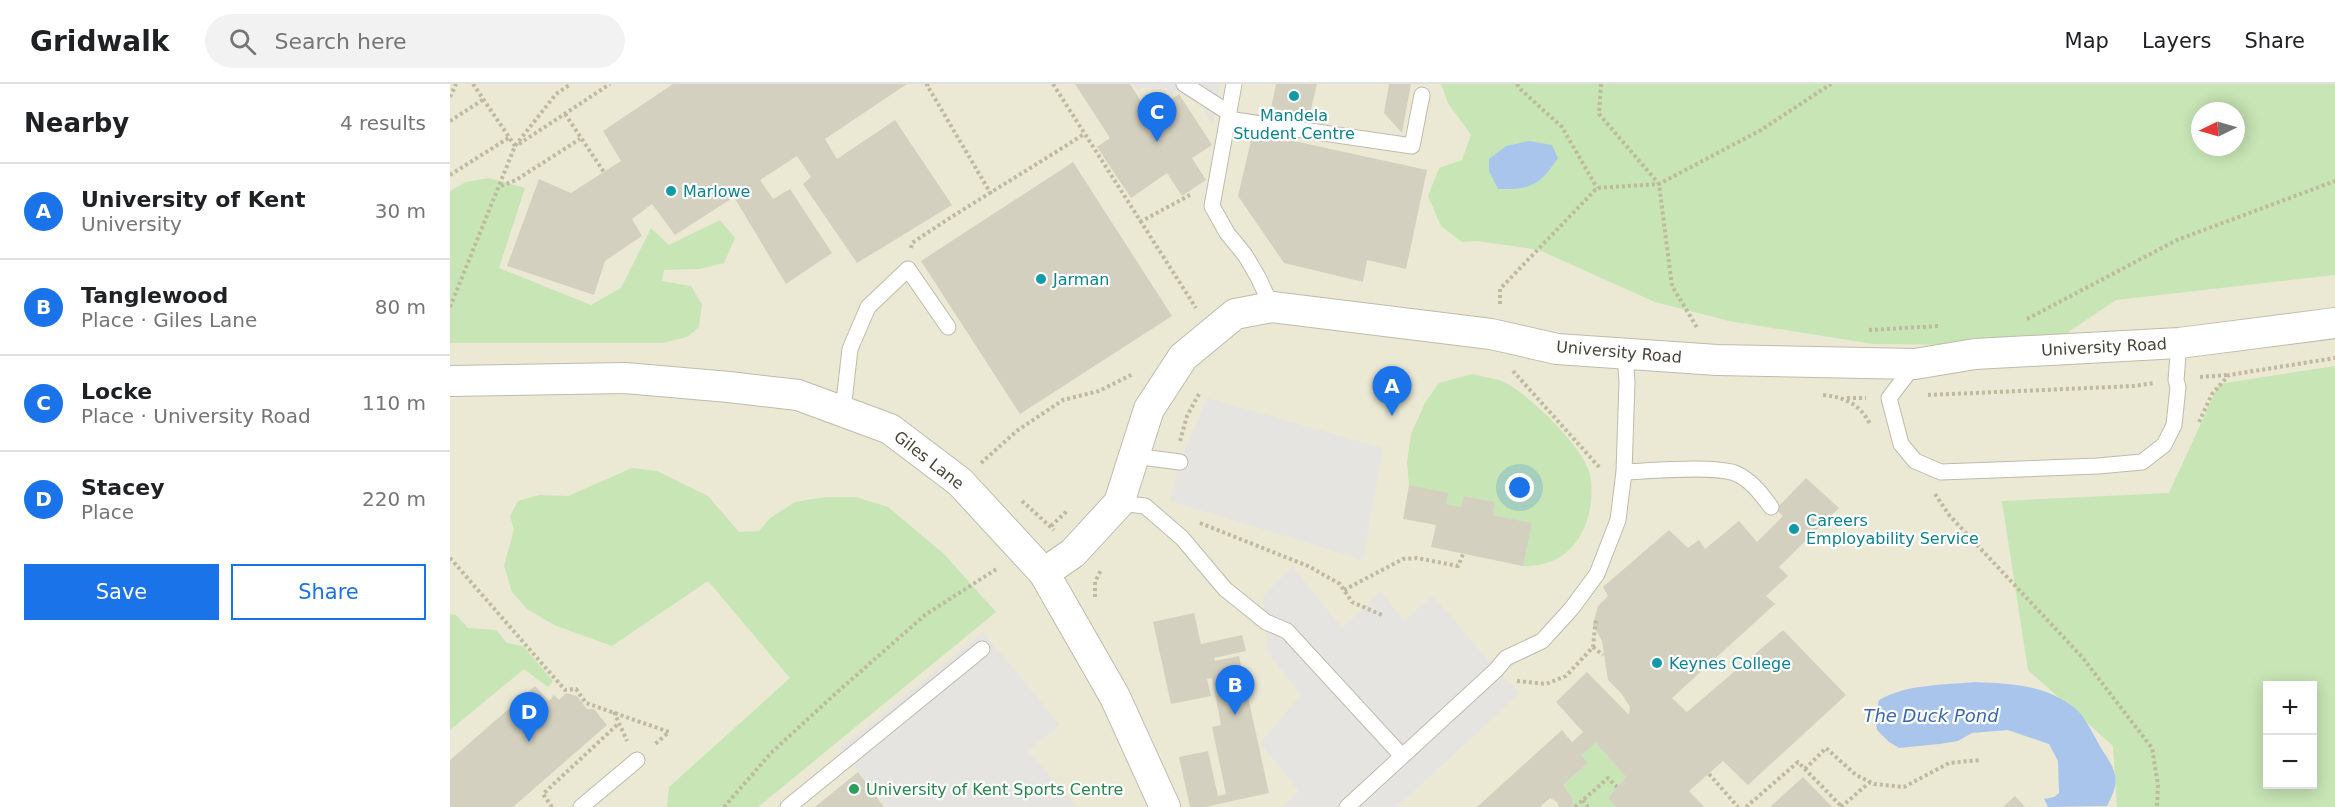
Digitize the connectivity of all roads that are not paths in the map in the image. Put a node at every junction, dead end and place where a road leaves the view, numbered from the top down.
1 (1184, 84) edge
2 (1234, 84) edge
3 (1422, 94) dead end
4 (1229, 116) junction
5 (1272, 307) junction
6 (2335, 323) edge
7 (948, 327) dead end
8 (2179, 343) junction
9 (1626, 354) junction
10 (1915, 364) junction
11 (450, 381) edge
12 (843, 410) junction
13 (1134, 456) junction
14 (1176, 462) road end
15 (1623, 476) junction
16 (1119, 502) junction
17 (1771, 507) dead end
18 (1044, 573) junction
19 (982, 649) dead end
20 (1402, 756) junction
21 (637, 760) road end
22 (581, 807) edge
23 (788, 807) edge
24 (1165, 807) edge
25 (1347, 807) edge

1 - 4 lane
2 - 4 lane
3 - 4 lane
4 - 5 lane
5 - 9 street, University Road
5 - 13 street, University Road
6 - 8 street, University Road
7 - 12 lane
8 - 10 street, University Road
8 - 10 lane
9 - 10 street, University Road
9 - 15 lane
11 - 12 street, Giles Lane
12 - 18 street, Giles Lane
13 - 14 lane
13 - 16 street, University Road
15 - 17 lane
15 - 20 lane
16 - 18 street, University Road
16 - 20 lane
18 - 24 street, Giles Lane
19 - 23 lane
20 - 25 lane
21 - 22 lane

